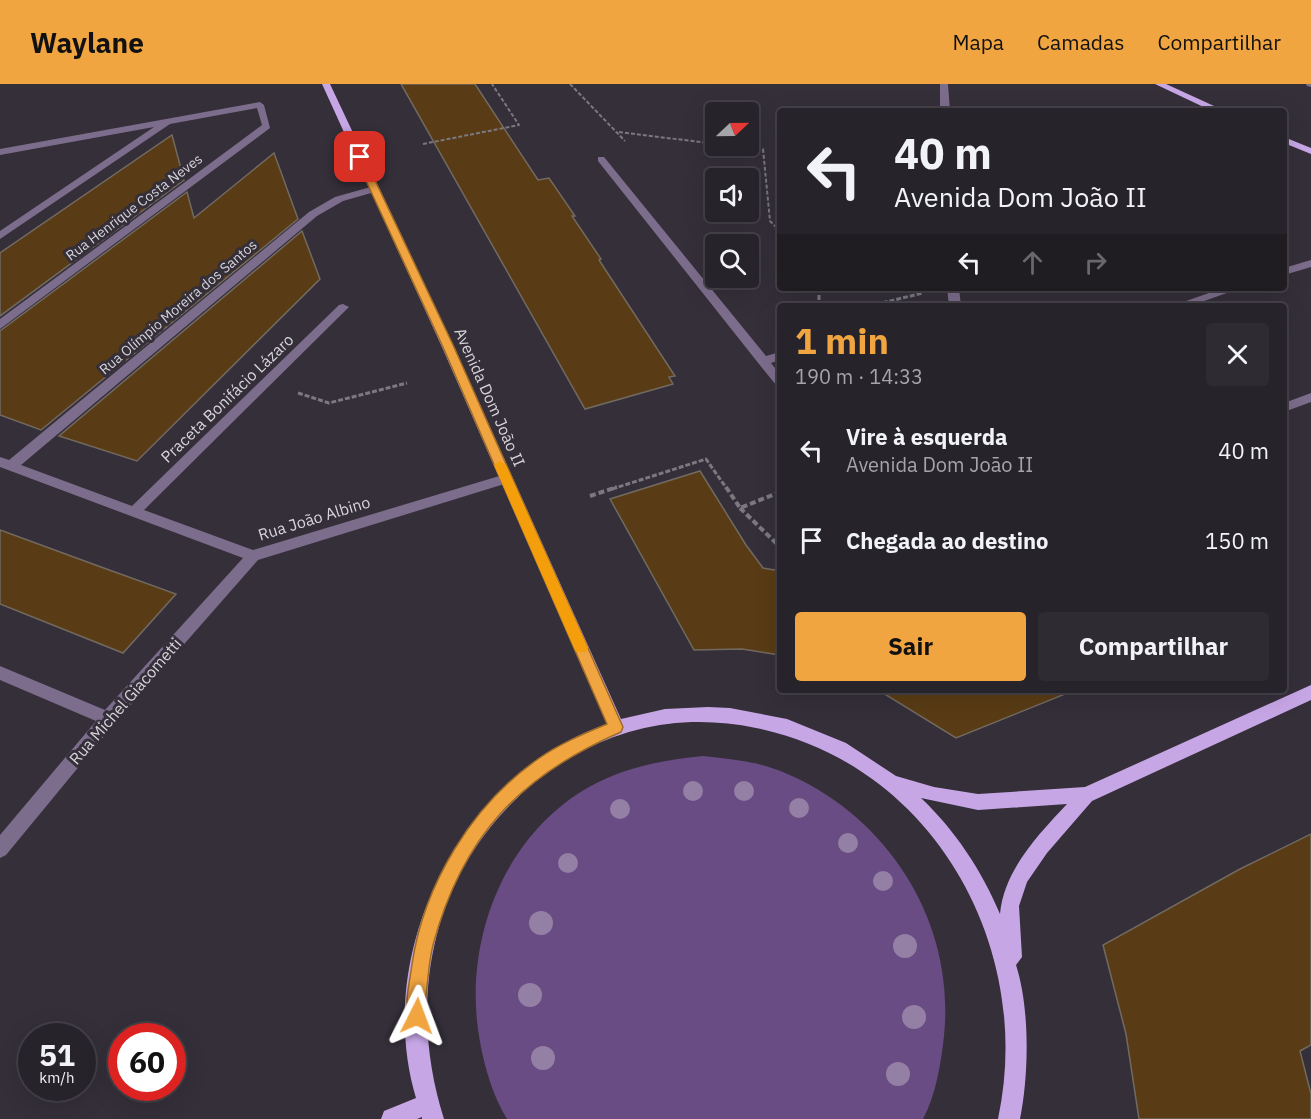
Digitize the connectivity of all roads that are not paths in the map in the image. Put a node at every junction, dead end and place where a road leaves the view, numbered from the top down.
1 (326, 84) edge
2 (944, 84) edge
3 (1159, 84) edge
4 (945, 108) edge
5 (1213, 108) edge
6 (171, 120) junction
7 (1287, 141) edge
8 (0, 152) edge
9 (1311, 152) edge
10 (601, 159) dead end
11 (374, 189) junction
12 (0, 236) edge
13 (1311, 263) edge
14 (1287, 271) edge
15 (1225, 291) edge
16 (1187, 303) edge
17 (343, 307) dead end
18 (0, 326) edge
19 (777, 357) edge
20 (763, 361) junction
21 (777, 378) edge
22 (1311, 398) edge
23 (1287, 407) edge
24 (5, 464) edge
25 (506, 479) junction
26 (134, 512) junction
27 (253, 556) junction
28 (0, 673) edge
29 (1311, 692) edge
30 (108, 719) junction
31 (616, 727) junction
32 (892, 781) junction
33 (1086, 795) junction
34 (0, 849) edge
35 (1014, 1002) junction
36 (430, 1111) edge
37 (392, 1119) edge
38 (1009, 1119) edge

1 - 11 main road, Avenida Dom João II
2 - 4 street
3 - 5 main road
6 - 8 street
6 - 12 street
6 - 18 street, Rua Henrique Costa Neves
7 - 9 main road
10 - 20 street
11 - 24 street, Rua Olímpio Moreira dos Santos
11 - 25 main road, Avenida Dom João II
13 - 14 street
15 - 16 street
17 - 26 street, Praceta Bonifácio Lázaro
19 - 20 street
20 - 21 street
22 - 23 street
24 - 26 street, Rua João Albino
25 - 27 street, Rua João Albino
25 - 31 main road, Avenida Dom João II
26 - 27 street, Rua João Albino
27 - 30 street, Rua Michel Giacometti
28 - 30 street
29 - 33 main road
30 - 34 street, Rua Michel Giacometti
31 - 32 main road
31 - 36 main road
32 - 33 main road
32 - 35 main road
33 - 35 main road
35 - 38 main road
36 - 37 main road

